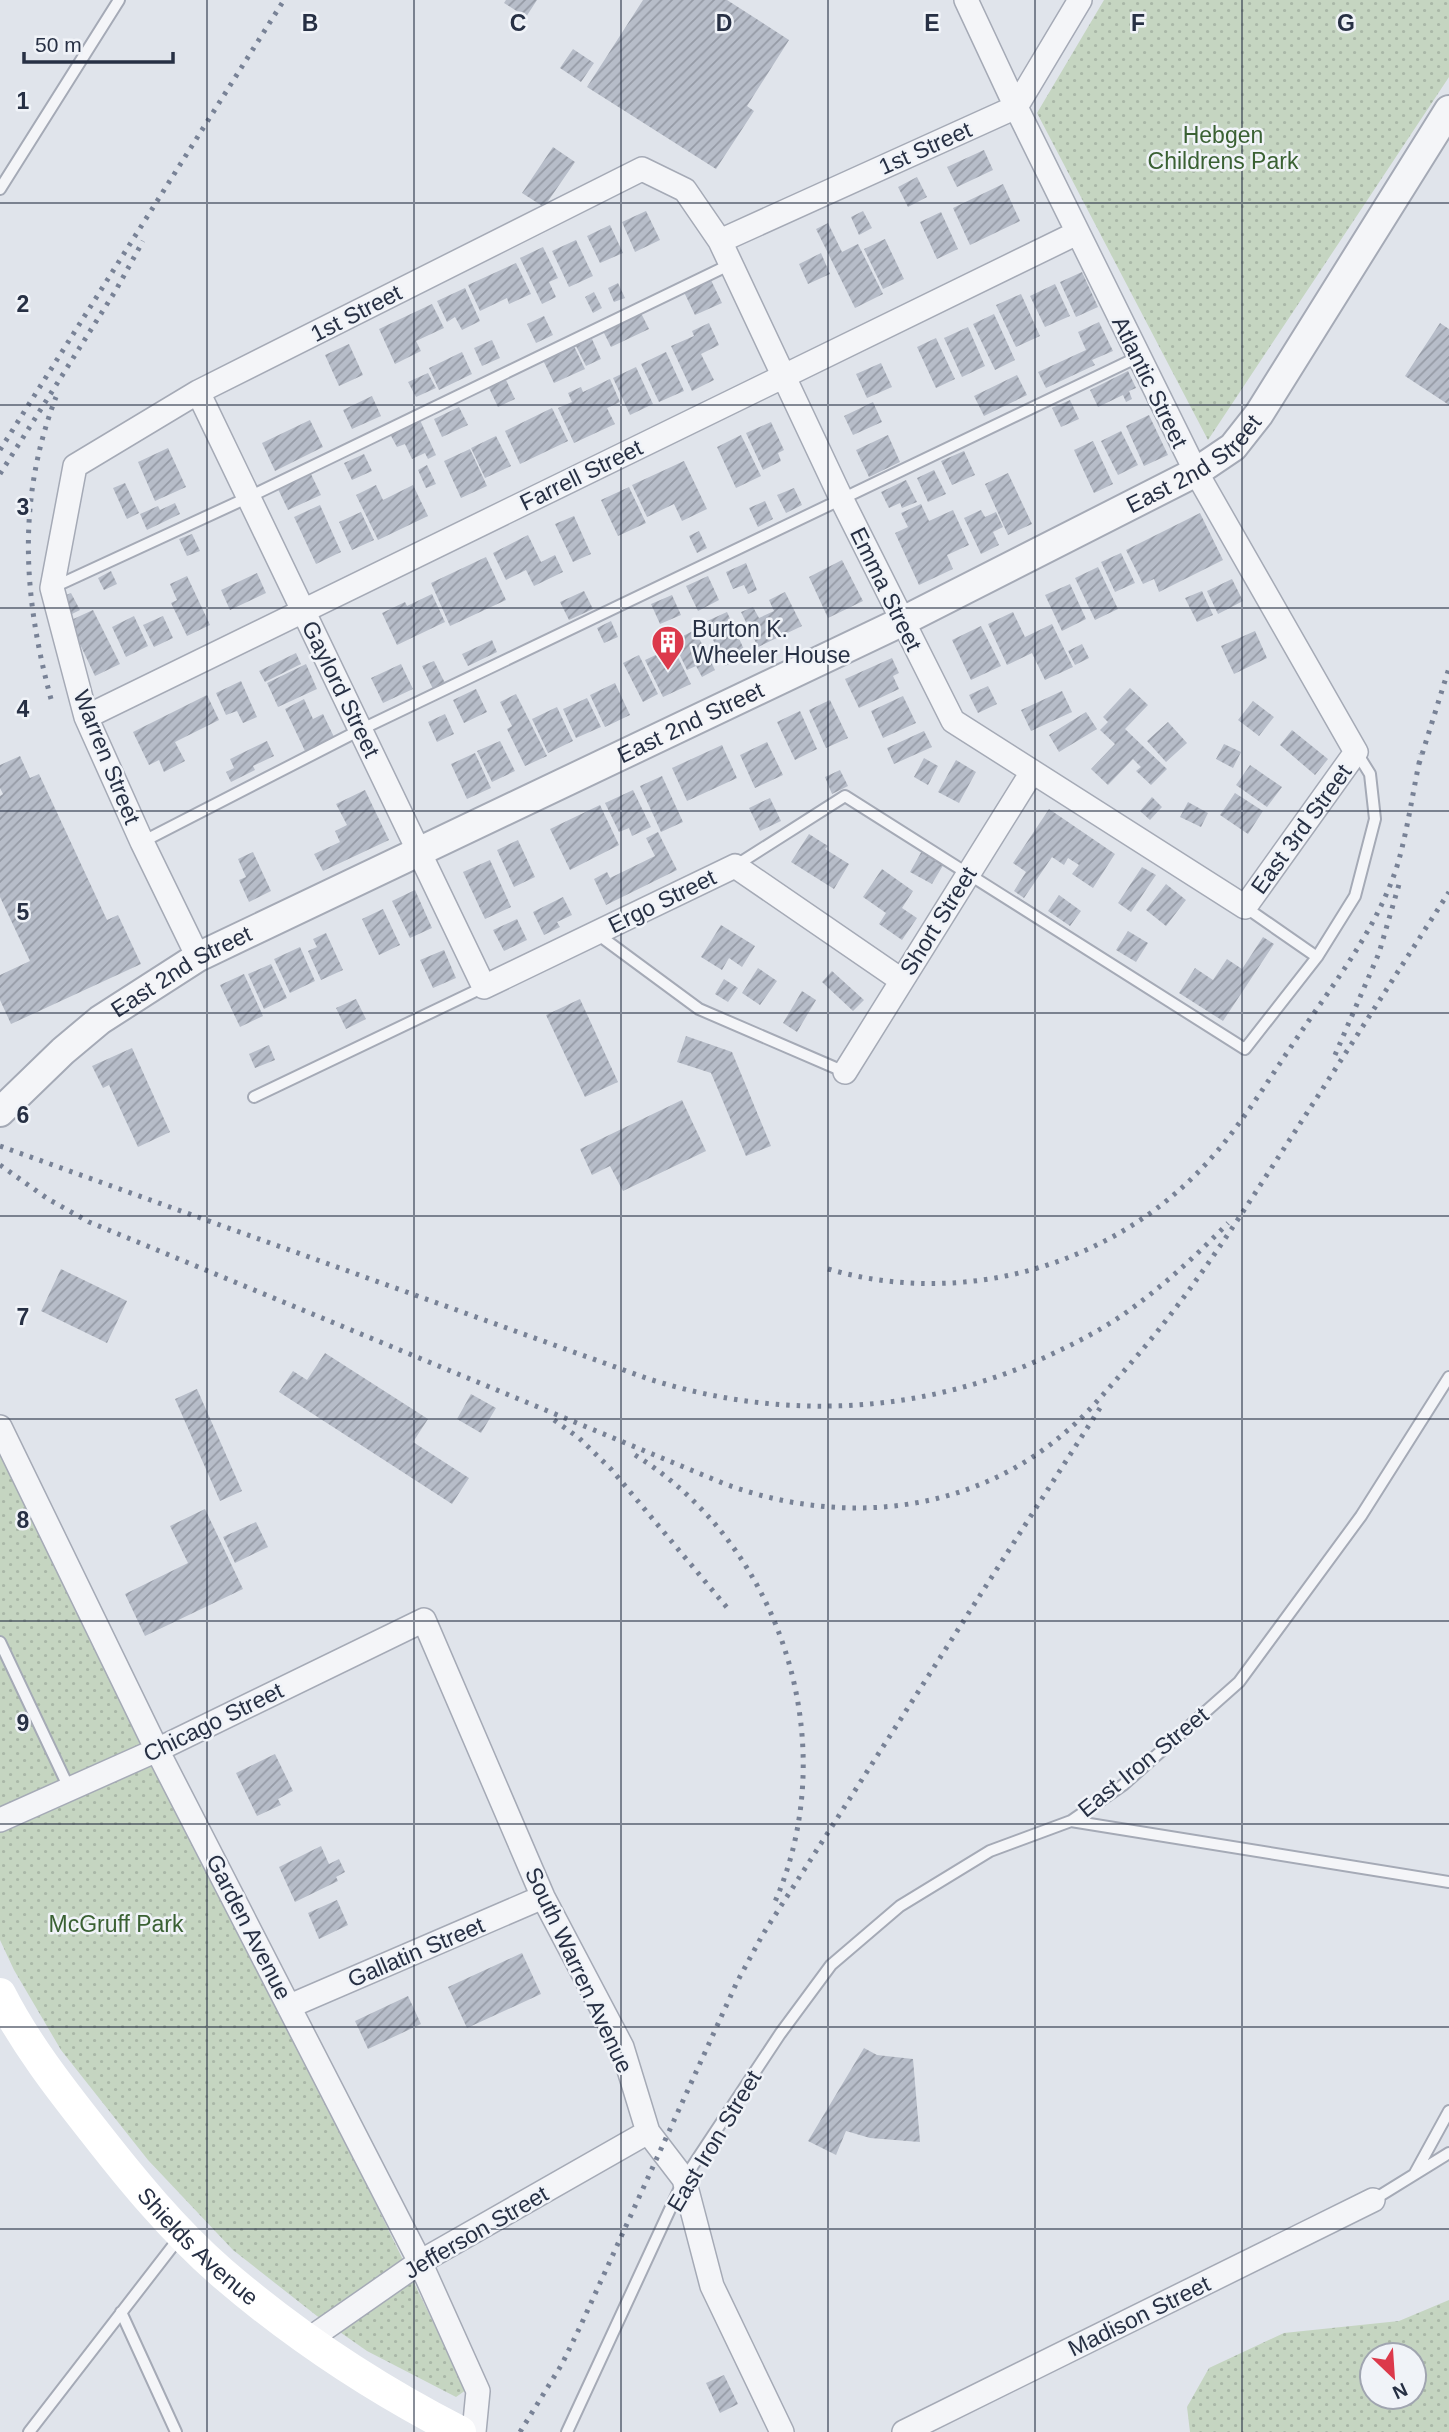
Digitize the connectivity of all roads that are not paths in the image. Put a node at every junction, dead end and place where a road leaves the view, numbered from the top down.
1 (118, 0) edge
2 (967, 0) edge
3 (1080, 0) edge
4 (1016, 107) junction
5 (1449, 110) edge
6 (642, 169) joint
7 (0, 189) edge
8 (1077, 233) junction
9 (720, 241) junction
10 (731, 264) junction
11 (1138, 357) junction
12 (783, 376) junction
13 (198, 392) junction
14 (75, 466) joint
15 (1196, 472) junction
16 (249, 497) junction
17 (841, 498) junction
18 (52, 588) junction
19 (303, 611) junction
20 (901, 622) junction
21 (86, 717) junction
22 (360, 730) junction
23 (1356, 752) junction
24 (1032, 772) junction
25 (142, 842) junction
26 (419, 851) junction
27 (735, 866) junction
28 (968, 872) junction
29 (1245, 906) junction
30 (596, 933) junction
31 (198, 957) junction
32 (1317, 957) junction
33 (901, 980) junction
34 (484, 987) junction
35 (845, 1072) joint
36 (254, 1097) dead end
37 (0, 1112) edge
38 (1449, 1377) edge
39 (0, 1427) edge
40 (424, 1620) joint
41 (0, 1642) edge
42 (157, 1750) junction
43 (69, 1788) junction
44 (0, 1819) edge
45 (1070, 1821) junction
46 (1449, 1882) edge
47 (543, 1897) junction
48 (0, 1994) edge
49 (290, 2006) junction
50 (1449, 2111) edge
51 (648, 2132) junction
52 (1449, 2153) edge
53 (1415, 2175) junction
54 (684, 2179) junction
55 (1373, 2200) joint
56 (182, 2232) junction
57 (420, 2262) junction
58 (121, 2312) junction
59 (308, 2340) junction
60 (29, 2432) edge
61 (176, 2432) edge
62 (460, 2432) edge
63 (474, 2432) edge
64 (567, 2432) edge
65 (782, 2432) edge
66 (904, 2432) edge

1 - 7 lane
2 - 4 street, Atlantic Street
3 - 4 street
4 - 8 street, Atlantic Street
4 - 9 street, 1st Street
5 - 15 street, East 2nd Street
6 - 9 street, Emma Street
6 - 13 street, 1st Street
8 - 11 street, Atlantic Street
8 - 12 street, Farrell Street
9 - 10 street, Emma Street
10 - 12 street, Emma Street
10 - 16 lane
11 - 15 street, Atlantic Street
11 - 17 lane
12 - 17 street, Emma Street
12 - 19 street, Farrell Street
13 - 14 street, 1st Street
13 - 16 street, Gaylord Street
14 - 18 street, Warren Street
15 - 20 street, East 2nd Street
15 - 23 street, Atlantic Street
16 - 18 lane
16 - 19 street, Gaylord Street
17 - 20 street, Emma Street
17 - 22 lane
18 - 21 street, Warren Street
19 - 21 street, Farrell Street
19 - 22 street, Gaylord Street
20 - 24 street, Emma Street
20 - 26 street, East 2nd Street
21 - 25 street, Warren Street
22 - 25 lane
22 - 26 street, Gaylord Street
23 - 29 street, East 3rd Street
23 - 32 lane
24 - 28 street, Short Street
24 - 29 street, Emma Street
25 - 31 street, Warren Street
26 - 31 street, East 2nd Street
26 - 34 street, Gaylord Street
27 - 28 lane
27 - 30 street, Ergo Street
27 - 33 street, Ergo Street
28 - 32 lane
28 - 33 street, Short Street
29 - 32 lane
30 - 34 street, Ergo Street
30 - 35 lane
31 - 37 street, East 2nd Street
33 - 35 street, Short Street
34 - 36 lane
38 - 45 lane, East Iron Street
39 - 42 street, Garden Avenue
40 - 42 street, Chicago Street
40 - 47 street, South Warren Avenue
41 - 43 lane
42 - 43 street, Chicago Street
42 - 49 street, Garden Avenue
43 - 44 street, Chicago Street
45 - 46 lane
45 - 54 lane, East Iron Street
47 - 49 street, Gallatin Street
47 - 51 street, South Warren Avenue
48 - 56 main road, Shields Avenue
49 - 57 street, Garden Avenue
50 - 53 lane
51 - 54 street, South Warren Avenue
51 - 57 street, Jefferson Street
52 - 53 lane
53 - 55 lane
54 - 64 lane, East Iron Street
54 - 65 street, South Warren Avenue
55 - 66 street, Madison Street
56 - 58 lane
56 - 59 main road, Shields Avenue
57 - 59 street, Jefferson Street
57 - 63 street, Garden Avenue
58 - 60 lane
58 - 61 lane
59 - 62 main road, Shields Avenue

